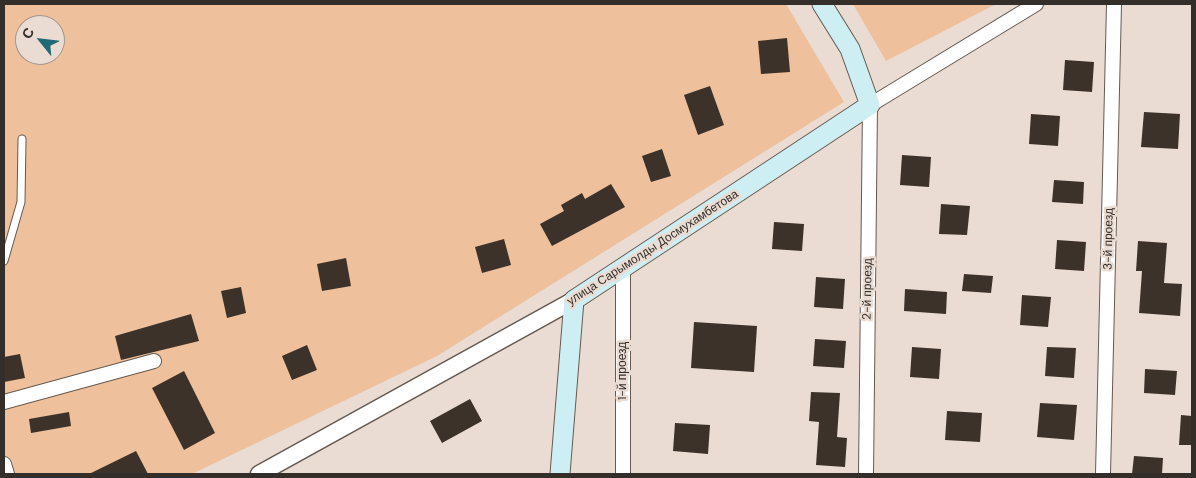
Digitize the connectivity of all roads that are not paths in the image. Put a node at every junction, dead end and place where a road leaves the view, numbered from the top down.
1 (822, 4) edge
2 (1036, 4) edge
3 (1114, 4) edge
4 (870, 105) junction
5 (22, 139) dead end
6 (4, 261) edge
7 (623, 268) junction
8 (574, 300) junction
9 (154, 361) dead end
10 (4, 402) edge
11 (4, 464) edge
12 (7, 474) edge
13 (259, 474) edge
14 (560, 474) edge
15 (623, 474) edge
16 (866, 474) edge
17 (1104, 474) edge

1 - 4 main road
2 - 4 street, улица Сарымолды Досмухамбетова
3 - 17 street, 3-й проезд
4 - 7 main road, улица Сарымолды Досмухамбетова
4 - 16 street, 2-й проезд
5 - 6 lane
7 - 8 main road, улица Сарымолды Досмухамбетова
7 - 15 street, 1-й проезд
8 - 13 street, улица Сарымолды Досмухамбетова
8 - 14 main road
9 - 10 street
11 - 12 street

